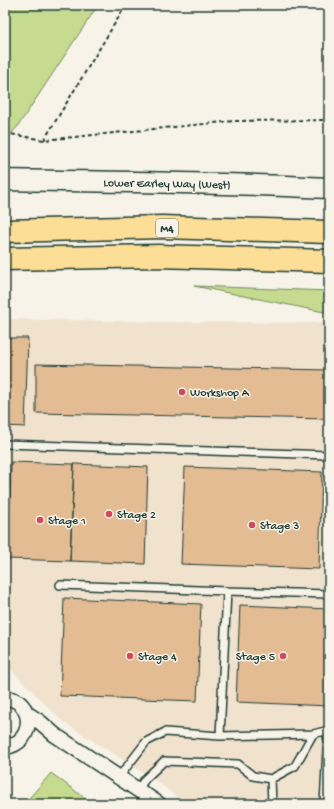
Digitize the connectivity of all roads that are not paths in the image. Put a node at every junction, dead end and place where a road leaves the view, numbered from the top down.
1 (5, 180) edge
2 (329, 188) edge
3 (5, 231) edge
4 (329, 232) edge
5 (5, 259) edge
6 (329, 261) edge
7 (5, 444) edge
8 (329, 455) edge
9 (60, 585) dead end
10 (227, 591) junction
11 (329, 594) edge
12 (5, 698) edge
13 (26, 713) junction
14 (329, 730) edge
15 (313, 734) junction
16 (54, 735) junction
17 (24, 736) junction
18 (220, 736) junction
19 (5, 747) edge
20 (119, 777) junction
21 (271, 780) junction
22 (138, 790) junction
23 (158, 804) edge
24 (272, 804) edge
25 (324, 804) edge

1 - 2 main road, Lower Earley Way (West)
3 - 4 highway, M4
5 - 6 highway
7 - 8 lane
9 - 10 lane
10 - 11 lane
10 - 18 lane
12 - 13 street
13 - 16 street
13 - 17 street
14 - 15 lane
14 - 25 lane
15 - 18 lane
15 - 21 lane
16 - 17 street
16 - 20 street
17 - 19 street
18 - 20 lane
20 - 22 street
21 - 22 lane
21 - 24 lane
22 - 23 street

